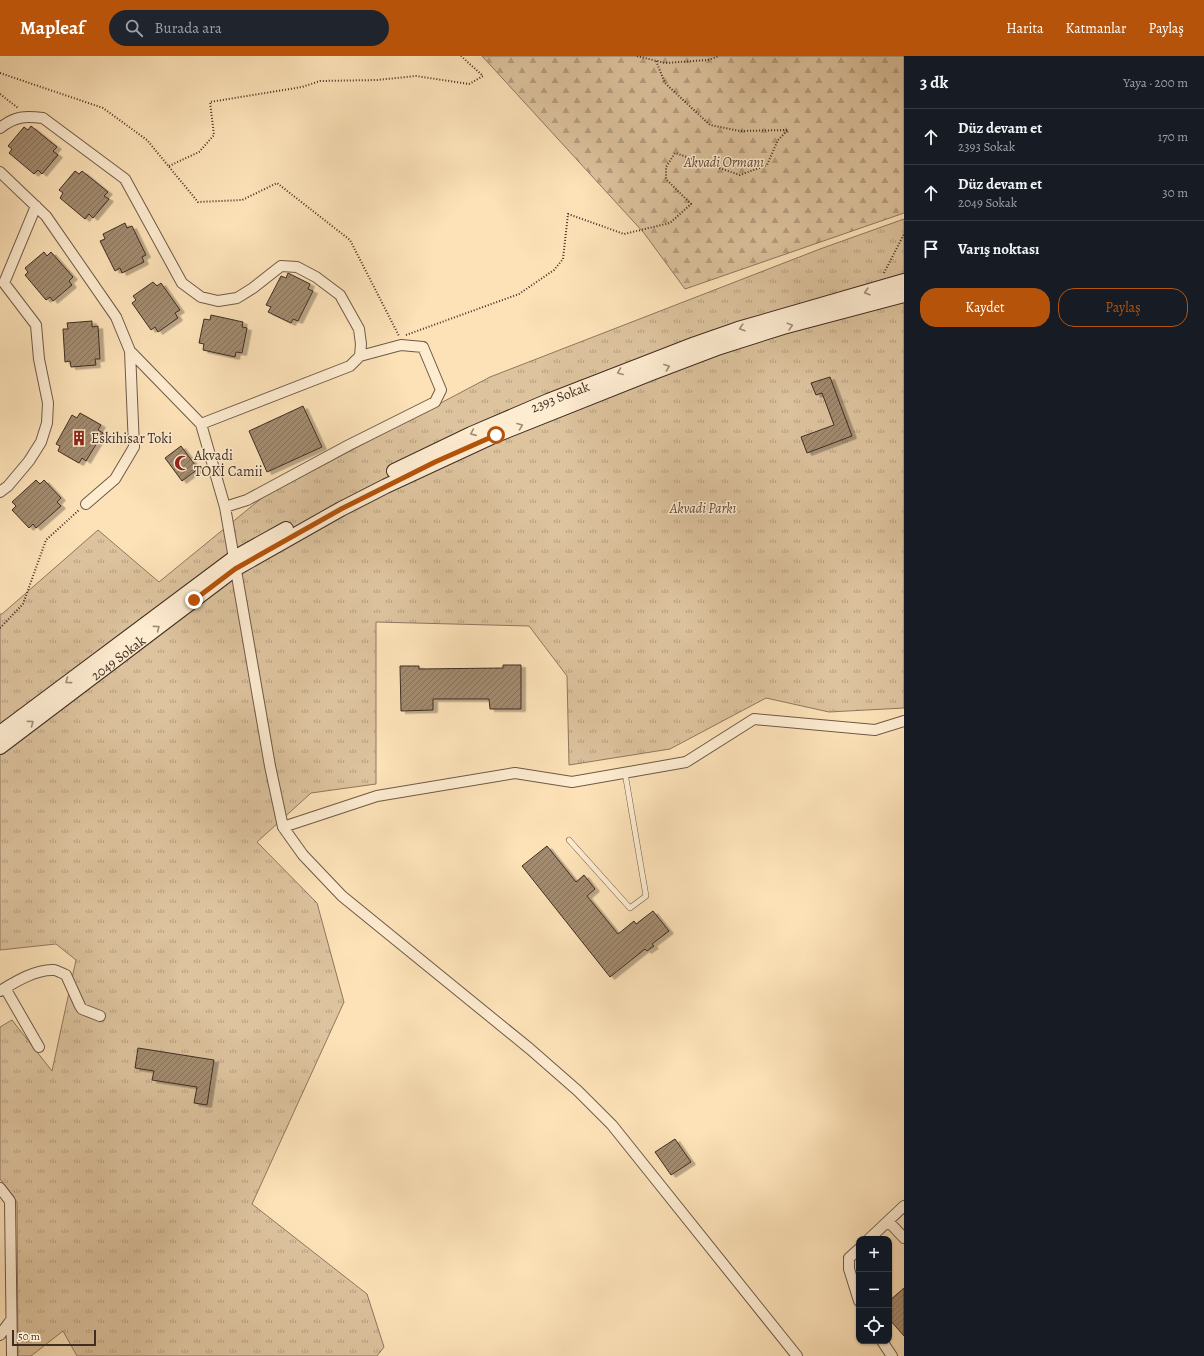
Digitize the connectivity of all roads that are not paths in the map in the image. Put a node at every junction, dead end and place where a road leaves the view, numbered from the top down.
1 (0, 128) edge
2 (0, 172) edge
3 (36, 206) junction
4 (904, 281) edge
5 (2, 283) edge
6 (904, 295) edge
7 (130, 351) junction
8 (360, 356) junction
9 (201, 424) junction
10 (0, 492) edge
11 (86, 504) road end
12 (225, 507) junction
13 (234, 563) junction
14 (904, 721) edge
15 (0, 733) edge
16 (0, 747) edge
17 (624, 773) junction
18 (283, 827) junction
19 (569, 840) dead end
20 (2, 990) edge
21 (100, 1016) dead end
22 (38, 1048) dead end
23 (0, 1188) edge
24 (904, 1206) edge
25 (888, 1221) junction
26 (872, 1236) edge
27 (904, 1238) edge
28 (856, 1252) edge
29 (856, 1292) edge
30 (11, 1320) junction
31 (0, 1335) edge
32 (884, 1344) edge
33 (12, 1356) edge
34 (796, 1356) edge
35 (892, 1356) edge

1 - 8 street
2 - 3 street
3 - 5 street
3 - 7 street
4 -> 13 main road, 2393 Sokak
5 - 10 street
13 -> 6 main road, 2393 Sokak
7 - 9 street
7 - 11 street
8 - 9 street
8 - 12 street
9 - 12 street
12 - 13 street
13 -> 15 main road, 2049 Sokak
16 -> 13 main road, 2049 Sokak
13 - 18 street
14 - 17 street
17 - 18 street
17 - 19 lane
18 - 34 street
20 - 21 street
20 - 22 street
23 - 30 street
24 - 25 street
25 - 26 street
25 - 27 street
28 - 29 street
30 - 31 street
30 - 33 street
32 - 35 street

